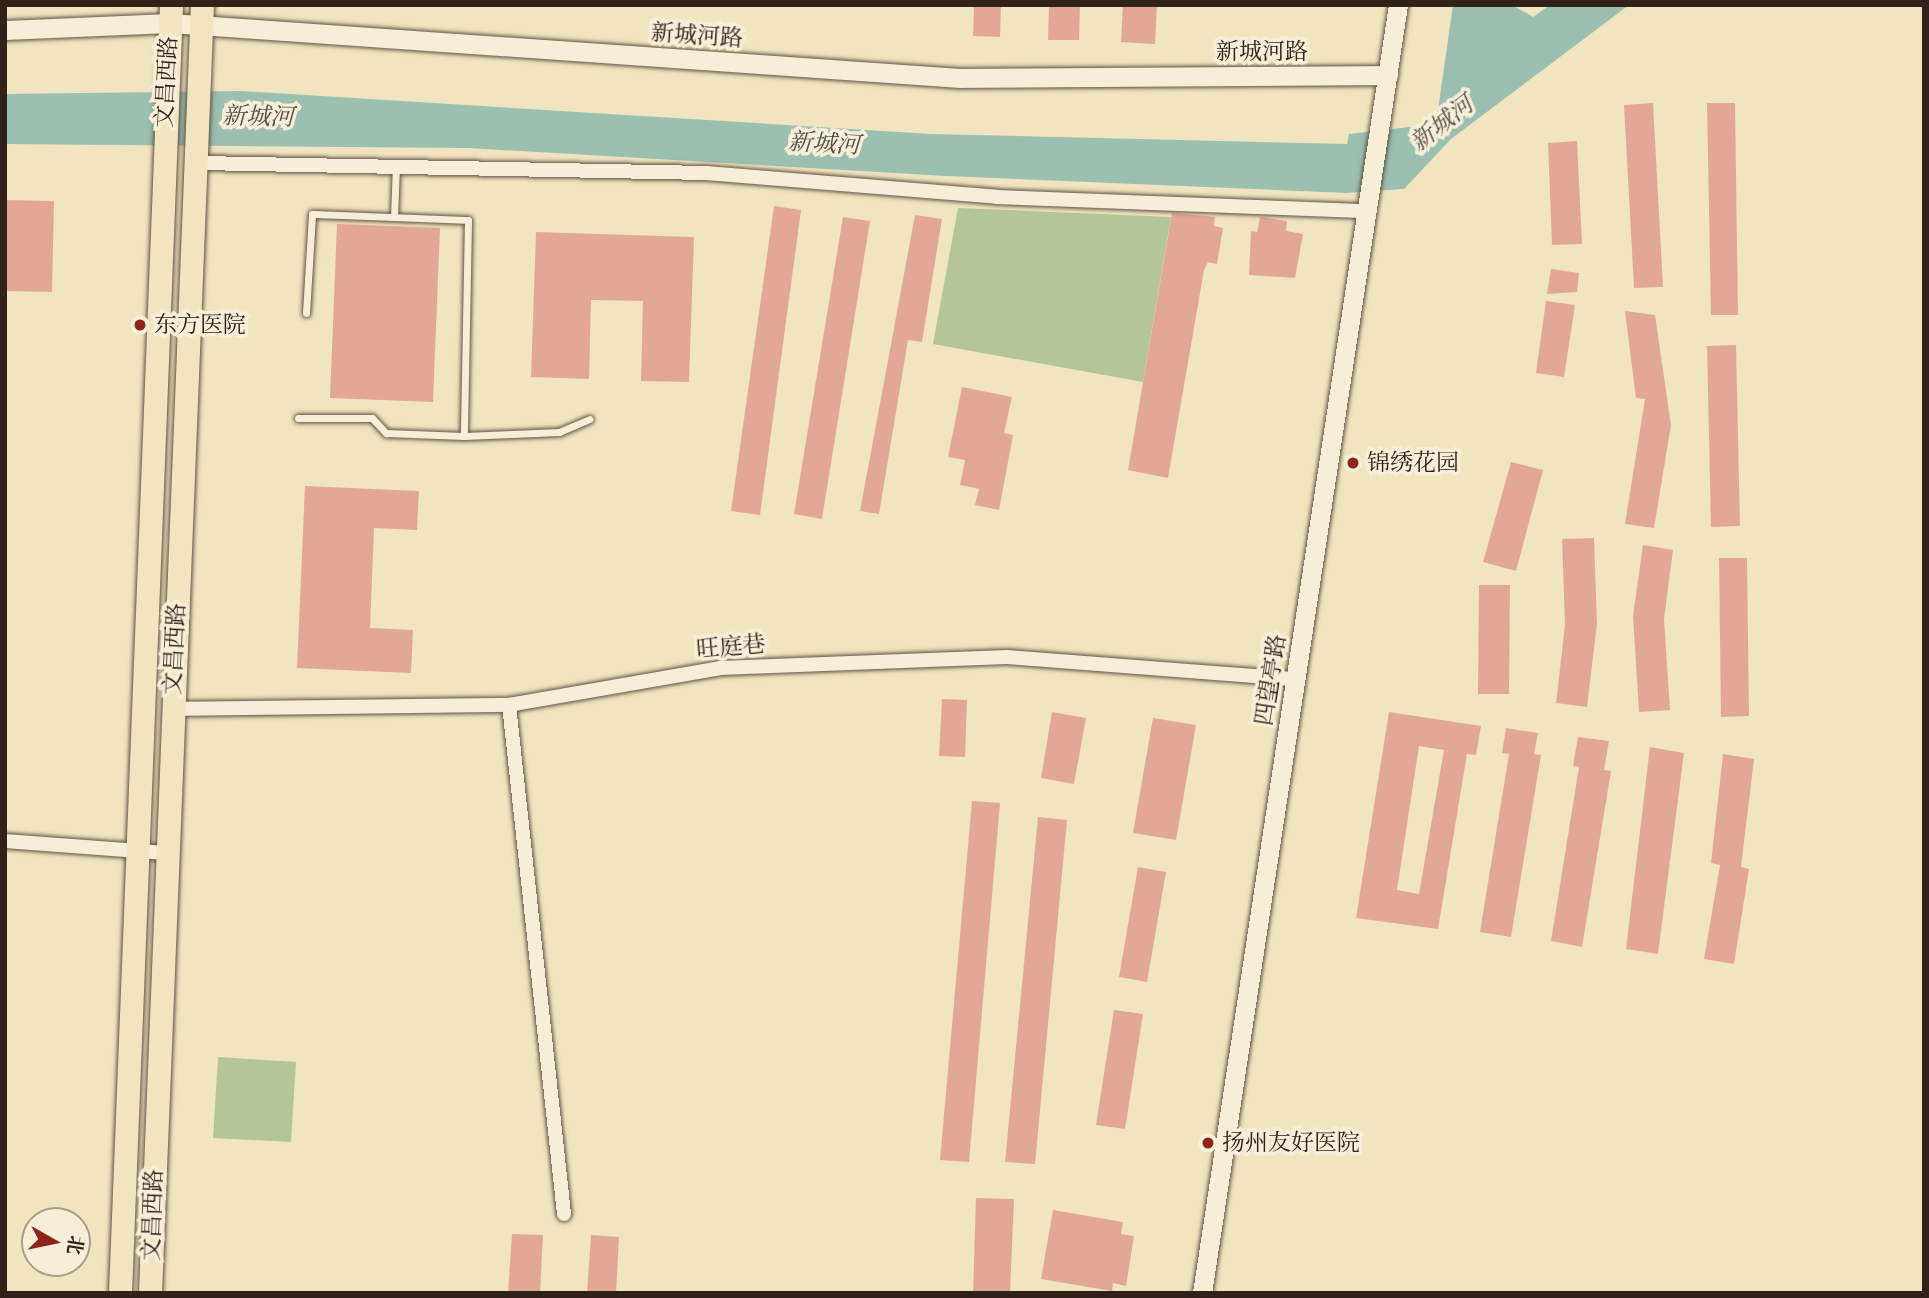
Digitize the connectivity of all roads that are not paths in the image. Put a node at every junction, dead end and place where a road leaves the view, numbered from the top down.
1 (1398, 5) edge
2 (171, 14) edge
3 (202, 17) edge
4 (5, 30) edge
5 (1388, 75) junction
6 (200, 157) junction
7 (396, 163) junction
8 (1369, 202) junction
9 (394, 218) junction
10 (306, 313) dead end
11 (298, 418) dead end
12 (589, 419) dead end
13 (464, 436) junction
14 (1296, 679) junction
15 (509, 705) junction
16 (172, 709) junction
17 (5, 841) edge
18 (138, 851) junction
19 (166, 853) junction
20 (564, 1214) dead end
21 (120, 1293) edge
22 (150, 1293) edge
23 (1202, 1293) edge

1 - 5 street, 四望亭路
2 - 3 street, 新城河路
2 - 4 street, 新城河路
2 - 18 main road, 文昌西路
3 - 5 street, 新城河路
3 - 6 main road, 文昌西路
5 - 8 street, 四望亭路
6 - 7 street
6 - 16 main road, 文昌西路
7 - 8 street
7 - 9 lane
8 - 14 street, 四望亭路
9 - 10 lane
9 - 13 lane
11 - 13 lane
12 - 13 lane
14 - 15 street, 旺庭巷
14 - 23 street, 四望亭路
15 - 16 street, 旺庭巷
15 - 20 street
16 - 19 main road, 文昌西路
17 - 18 street
18 - 19 street
18 - 21 main road, 文昌西路
19 - 22 main road, 文昌西路

